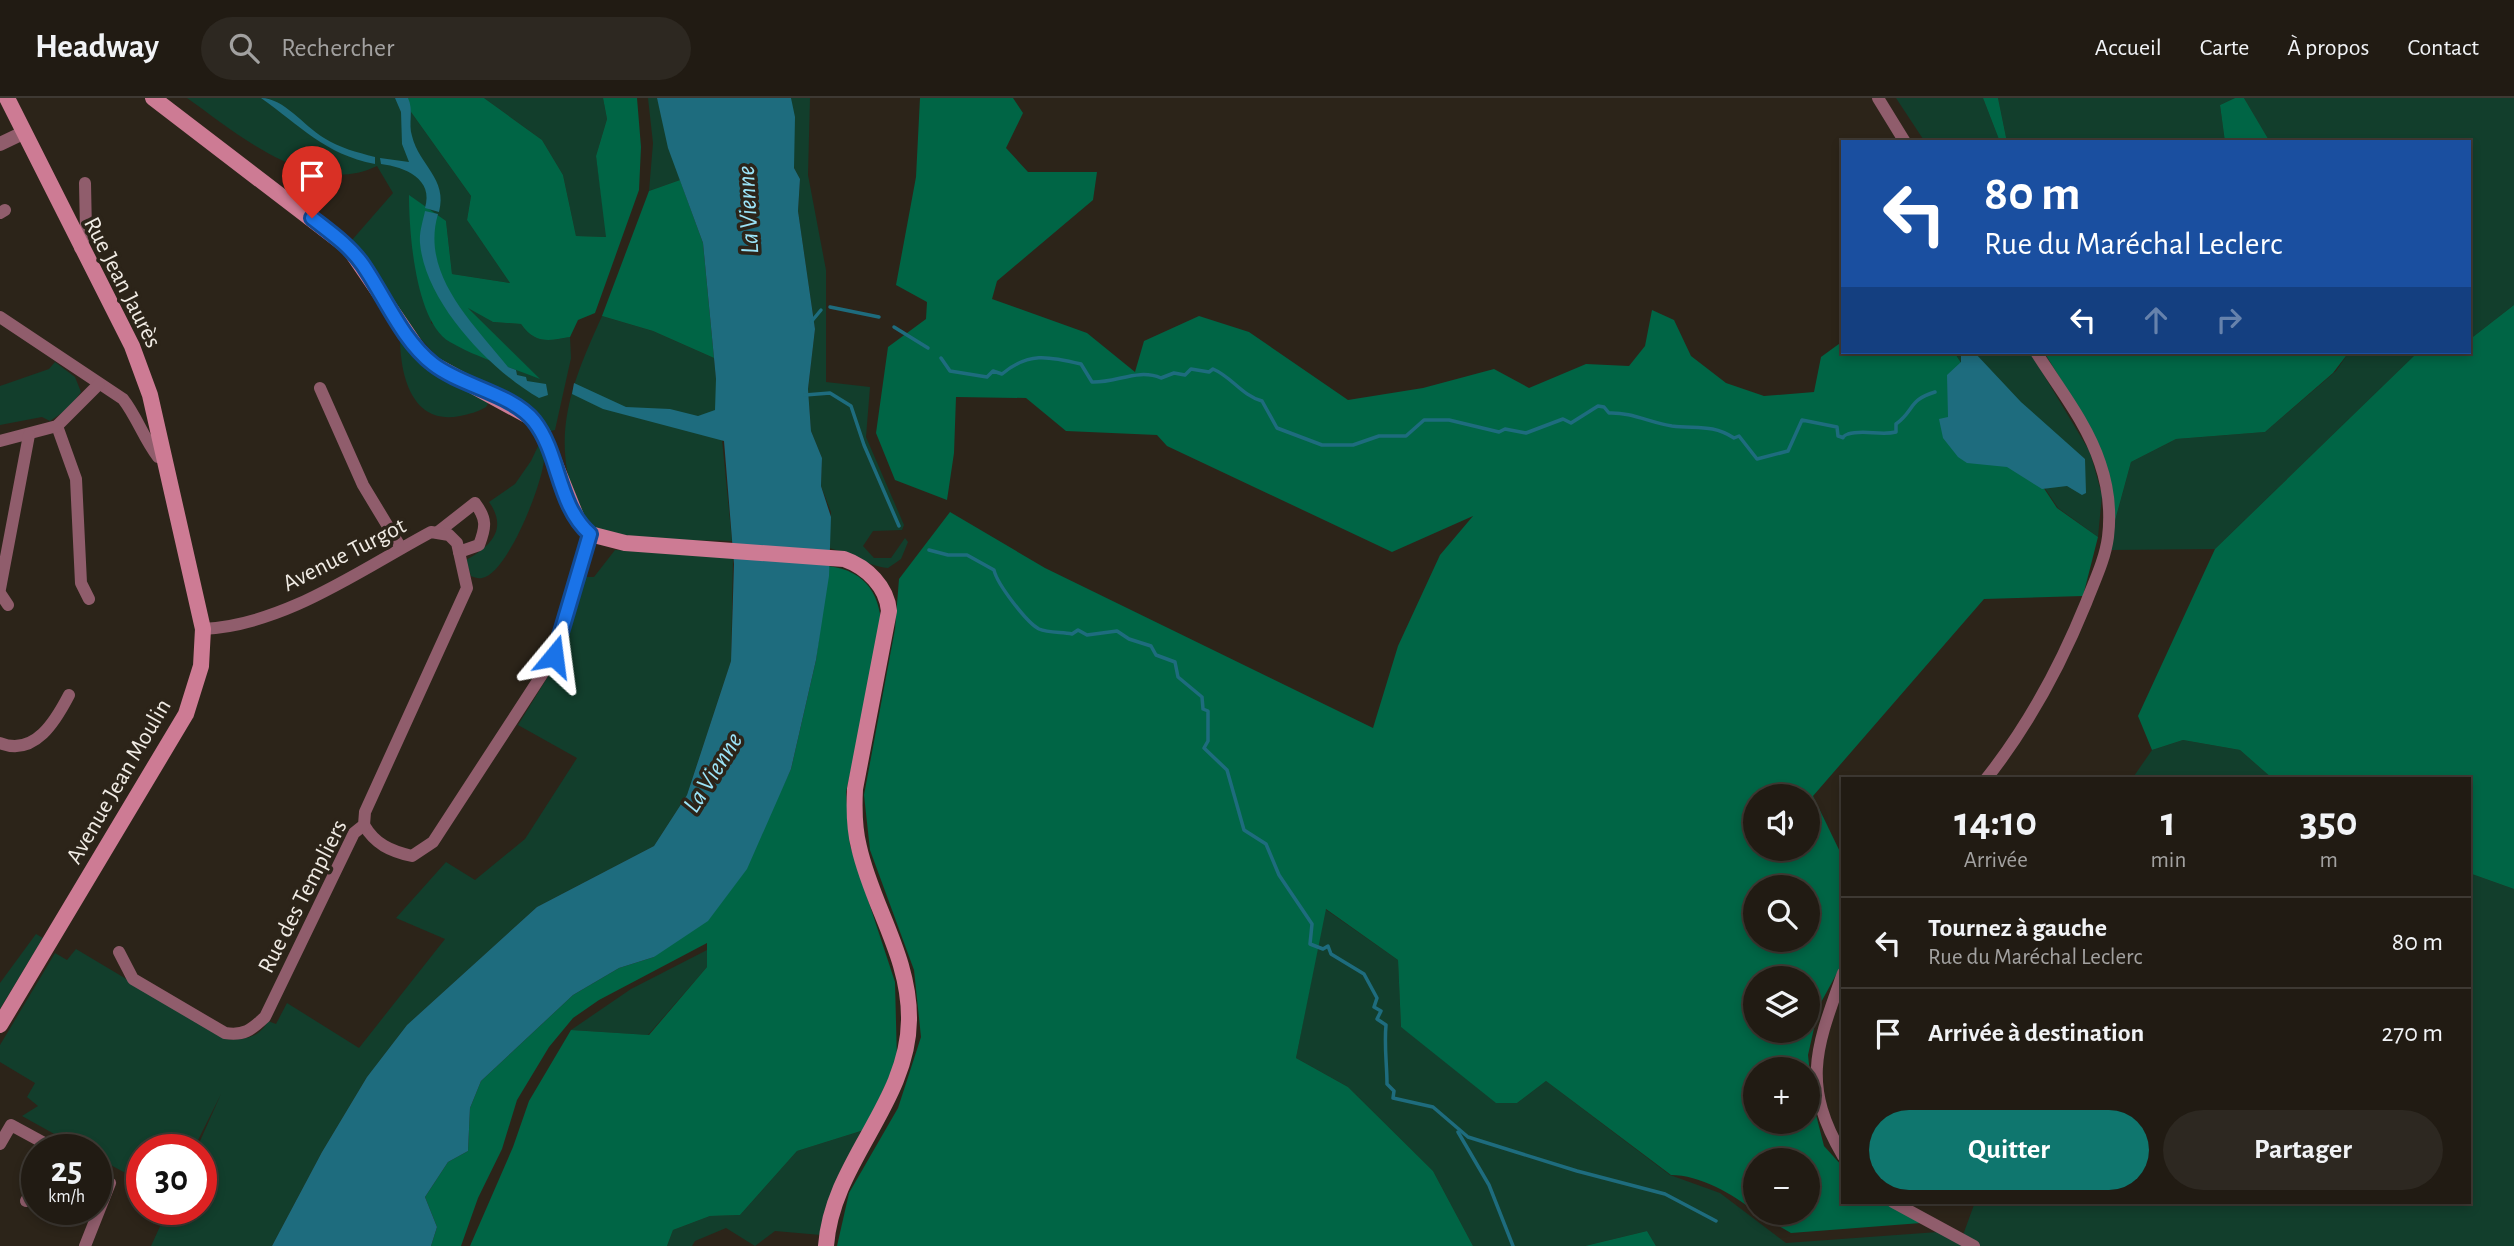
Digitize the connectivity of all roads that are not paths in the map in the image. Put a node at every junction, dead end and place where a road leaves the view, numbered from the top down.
1 (7, 98) edge
2 (153, 98) edge
3 (1878, 98) edge
4 (23, 133) junction
5 (1904, 140) edge
6 (0, 144) edge
7 (85, 183) dead end
8 (80, 248) junction
9 (0, 317) edge
10 (2037, 354) edge
11 (99, 384) junction
12 (320, 388) dead end
13 (57, 426) junction
14 (29, 435) junction
15 (0, 441) edge
16 (165, 458) junction
17 (438, 532) junction
18 (590, 534) junction
19 (401, 548) junction
20 (459, 552) junction
21 (0, 591) edge
22 (89, 599) dead end
23 (8, 605) dead end
24 (203, 629) junction
25 (69, 695) dead end
26 (0, 743) edge
27 (1988, 777) edge
28 (364, 825) junction
29 (119, 952) dead end
30 (1841, 979) edge
31 (0, 1025) edge
32 (27, 1134) edge
33 (0, 1143) edge
34 (1841, 1153) edge
35 (1897, 1204) edge
36 (93, 1225) edge
37 (85, 1246) edge
38 (826, 1246) edge
39 (1974, 1246) edge

1 - 4 main road, Rue Jean Jaurès
2 - 18 main road
3 - 5 street
4 - 6 street
4 - 8 main road, Rue Jean Jaurès
7 - 8 street
8 - 16 main road, Rue Jean Jaurès
9 - 11 street
10 - 27 street
11 - 13 street
11 - 16 street
12 - 19 street
13 - 14 street
13 - 22 street
14 - 15 street
14 - 21 street
16 - 24 main road, Avenue Jean Moulin
17 - 19 street, Avenue Turgot
17 - 20 street, Avenue Turgot
17 - 20 street
18 - 28 street
18 - 38 main road
19 - 24 street, Avenue Turgot
20 - 28 street, Rue des Templiers
21 - 23 street
24 - 31 main road, Avenue Jean Moulin
25 - 26 street
28 - 29 street, Rue des Templiers
30 - 34 street
32 - 33 street
35 - 39 street
36 - 37 street

